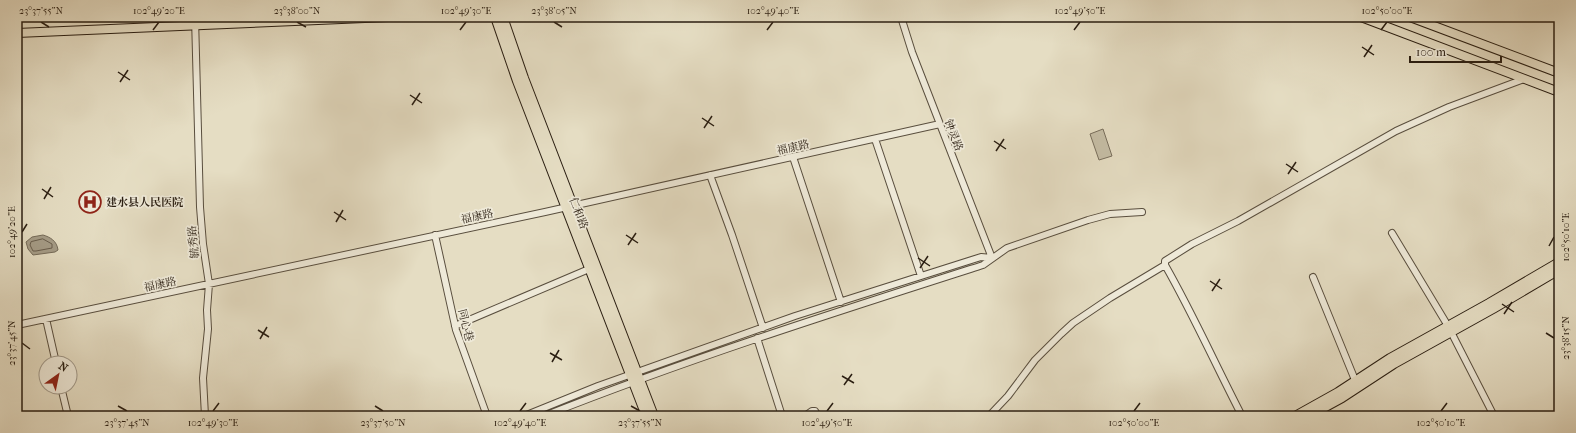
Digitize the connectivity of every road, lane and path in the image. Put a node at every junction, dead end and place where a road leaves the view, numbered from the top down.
1 (388, 17) edge
2 (494, 17) edge
3 (503, 17) edge
4 (901, 17) edge
5 (1361, 17) edge
6 (1410, 17) edge
7 (195, 21) edge
8 (17, 33) edge
9 (1559, 73) edge
10 (1524, 79) junction
11 (1559, 92) edge
12 (940, 124) junction
13 (874, 139) junction
14 (793, 157) junction
15 (710, 175) junction
16 (569, 206) junction
17 (1142, 212) dead end
18 (1392, 233) dead end
19 (435, 235) junction
20 (992, 258) junction
21 (1559, 262) edge
22 (1165, 265) junction
23 (589, 269) junction
24 (1559, 270) edge
25 (921, 276) junction
26 (1313, 277) dead end
27 (209, 284) junction
28 (841, 302) junction
29 (46, 319) junction
30 (17, 325) edge
31 (455, 326) junction
32 (763, 328) junction
33 (1450, 329) junction
34 (757, 338) junction
35 (54, 355) edge
36 (635, 377) junction
37 (1355, 380) junction
38 (63, 395) edge
39 (68, 416) edge
40 (205, 416) edge
41 (487, 416) edge
42 (524, 416) edge
43 (544, 416) edge
44 (646, 416) edge
45 (654, 416) edge
46 (782, 416) edge
47 (805, 416) edge
48 (818, 416) edge
49 (989, 416) edge
50 (1242, 416) edge
51 (1294, 416) edge
52 (1309, 416) edge
53 (1494, 416) edge

1 - 7 main road
2 - 16 main road, 仁和路
3 - 16 main road, 仁和路
4 - 12 street, 钟灵路
5 - 10 main road
6 - 9 main road
7 - 8 main road
7 - 27 street, 毓秀路
10 - 11 main road
10 - 22 street
12 - 13 street, 福康路
12 - 20 street, 钟灵路
13 - 14 street, 福康路
13 - 25 street
14 - 15 street, 福康路
14 - 28 street
15 - 16 street, 福康路
15 - 32 street
16 - 19 street, 福康路
16 - 23 main road, 仁和路
16 - 36 main road, 仁和路
17 - 20 street
18 - 33 street
19 - 27 street, 福康路
19 - 31 street, 同心巷
20 - 25 street
20 - 34 street
21 - 33 main road
22 - 49 street
22 - 50 street
23 - 31 street
23 - 36 main road, 仁和路
24 - 33 main road
25 - 28 street
26 - 37 street
27 - 29 street, 福康路
27 - 40 street, 毓秀路
28 - 32 street
29 - 30 street, 福康路
29 - 35 street
31 - 41 street, 同心巷
32 - 36 street
33 - 37 main road
33 - 52 main road
33 - 53 street
34 - 36 street
34 - 46 street
36 - 42 street
36 - 43 street
36 - 44 main road, 仁和路
36 - 45 main road, 仁和路
37 - 51 main road
38 - 39 street
47 - 48 street

